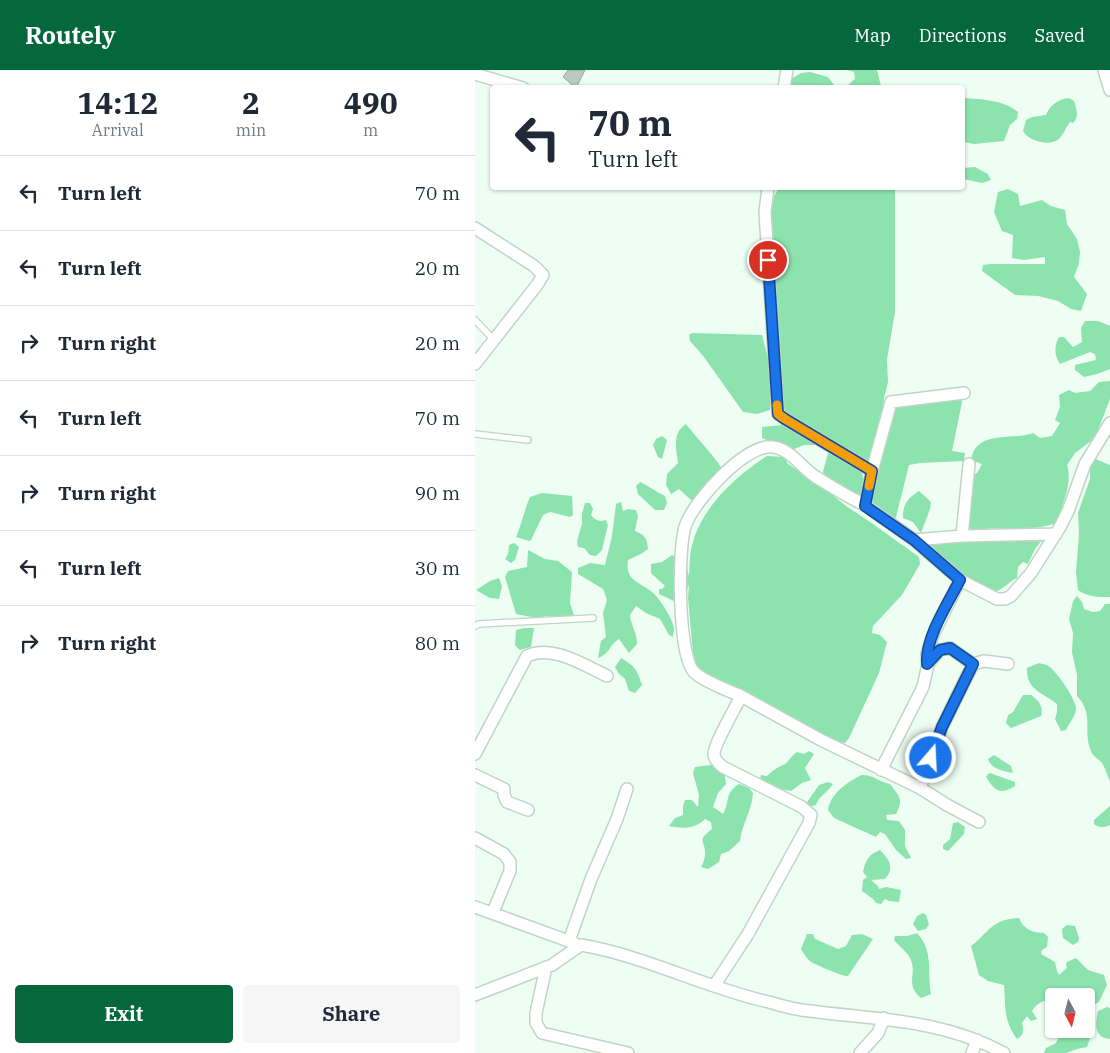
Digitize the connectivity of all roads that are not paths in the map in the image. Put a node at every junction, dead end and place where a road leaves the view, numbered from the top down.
1 (787, 70) edge
2 (1104, 70) edge
3 (475, 74) edge
4 (513, 85) edge
5 (784, 85) edge
6 (1110, 90) edge
7 (768, 190) edge
8 (475, 228) edge
9 (475, 320) edge
10 (494, 340) junction
11 (475, 364) edge
12 (964, 393) dead end
13 (1110, 423) edge
14 (475, 434) edge
15 (528, 440) dead end
16 (969, 464) dead end
17 (872, 471) junction
18 (865, 506) junction
19 (1056, 534) junction
20 (962, 536) junction
21 (914, 540) junction
22 (960, 580) junction
23 (593, 618) dead end
24 (475, 626) edge
25 (927, 664) junction
26 (973, 664) junction
27 (1008, 664) dead end
28 (607, 676) dead end
29 (741, 696) junction
30 (475, 754) edge
31 (881, 770) junction
32 (475, 775) edge
33 (920, 788) junction
34 (627, 789) dead end
35 (529, 810) dead end
36 (979, 822) dead end
37 (475, 838) edge
38 (475, 907) edge
39 (493, 912) junction
40 (569, 941) junction
41 (581, 945) junction
42 (546, 967) junction
43 (714, 986) junction
44 (475, 994) edge
45 (884, 1018) junction
46 (977, 1040) junction
47 (627, 1053) edge
48 (860, 1053) edge
49 (972, 1053) edge
50 (1004, 1053) edge

1 - 5 street
2 - 6 street
3 - 4 street
7 - 17 street
8 - 10 street
9 - 10 lane
10 - 11 street
12 - 17 street
13 - 19 street
14 - 15 lane
16 - 20 street
17 - 18 street
18 - 21 street
18 - 29 street
19 - 20 street
19 - 22 street
20 - 21 street
21 - 22 street
22 - 25 street
23 - 24 lane
25 - 26 street
25 - 31 street
26 - 27 street
26 - 33 street
28 - 30 street
29 - 31 street
29 - 43 street
31 - 33 street
32 - 35 street
33 - 36 street
34 - 40 street
37 - 39 street
38 - 39 street
39 - 40 street
40 - 41 street
41 - 42 street
41 - 43 street
42 - 44 street
42 - 47 street
43 - 45 street
45 - 46 street
45 - 48 street
46 - 49 street
46 - 50 street

